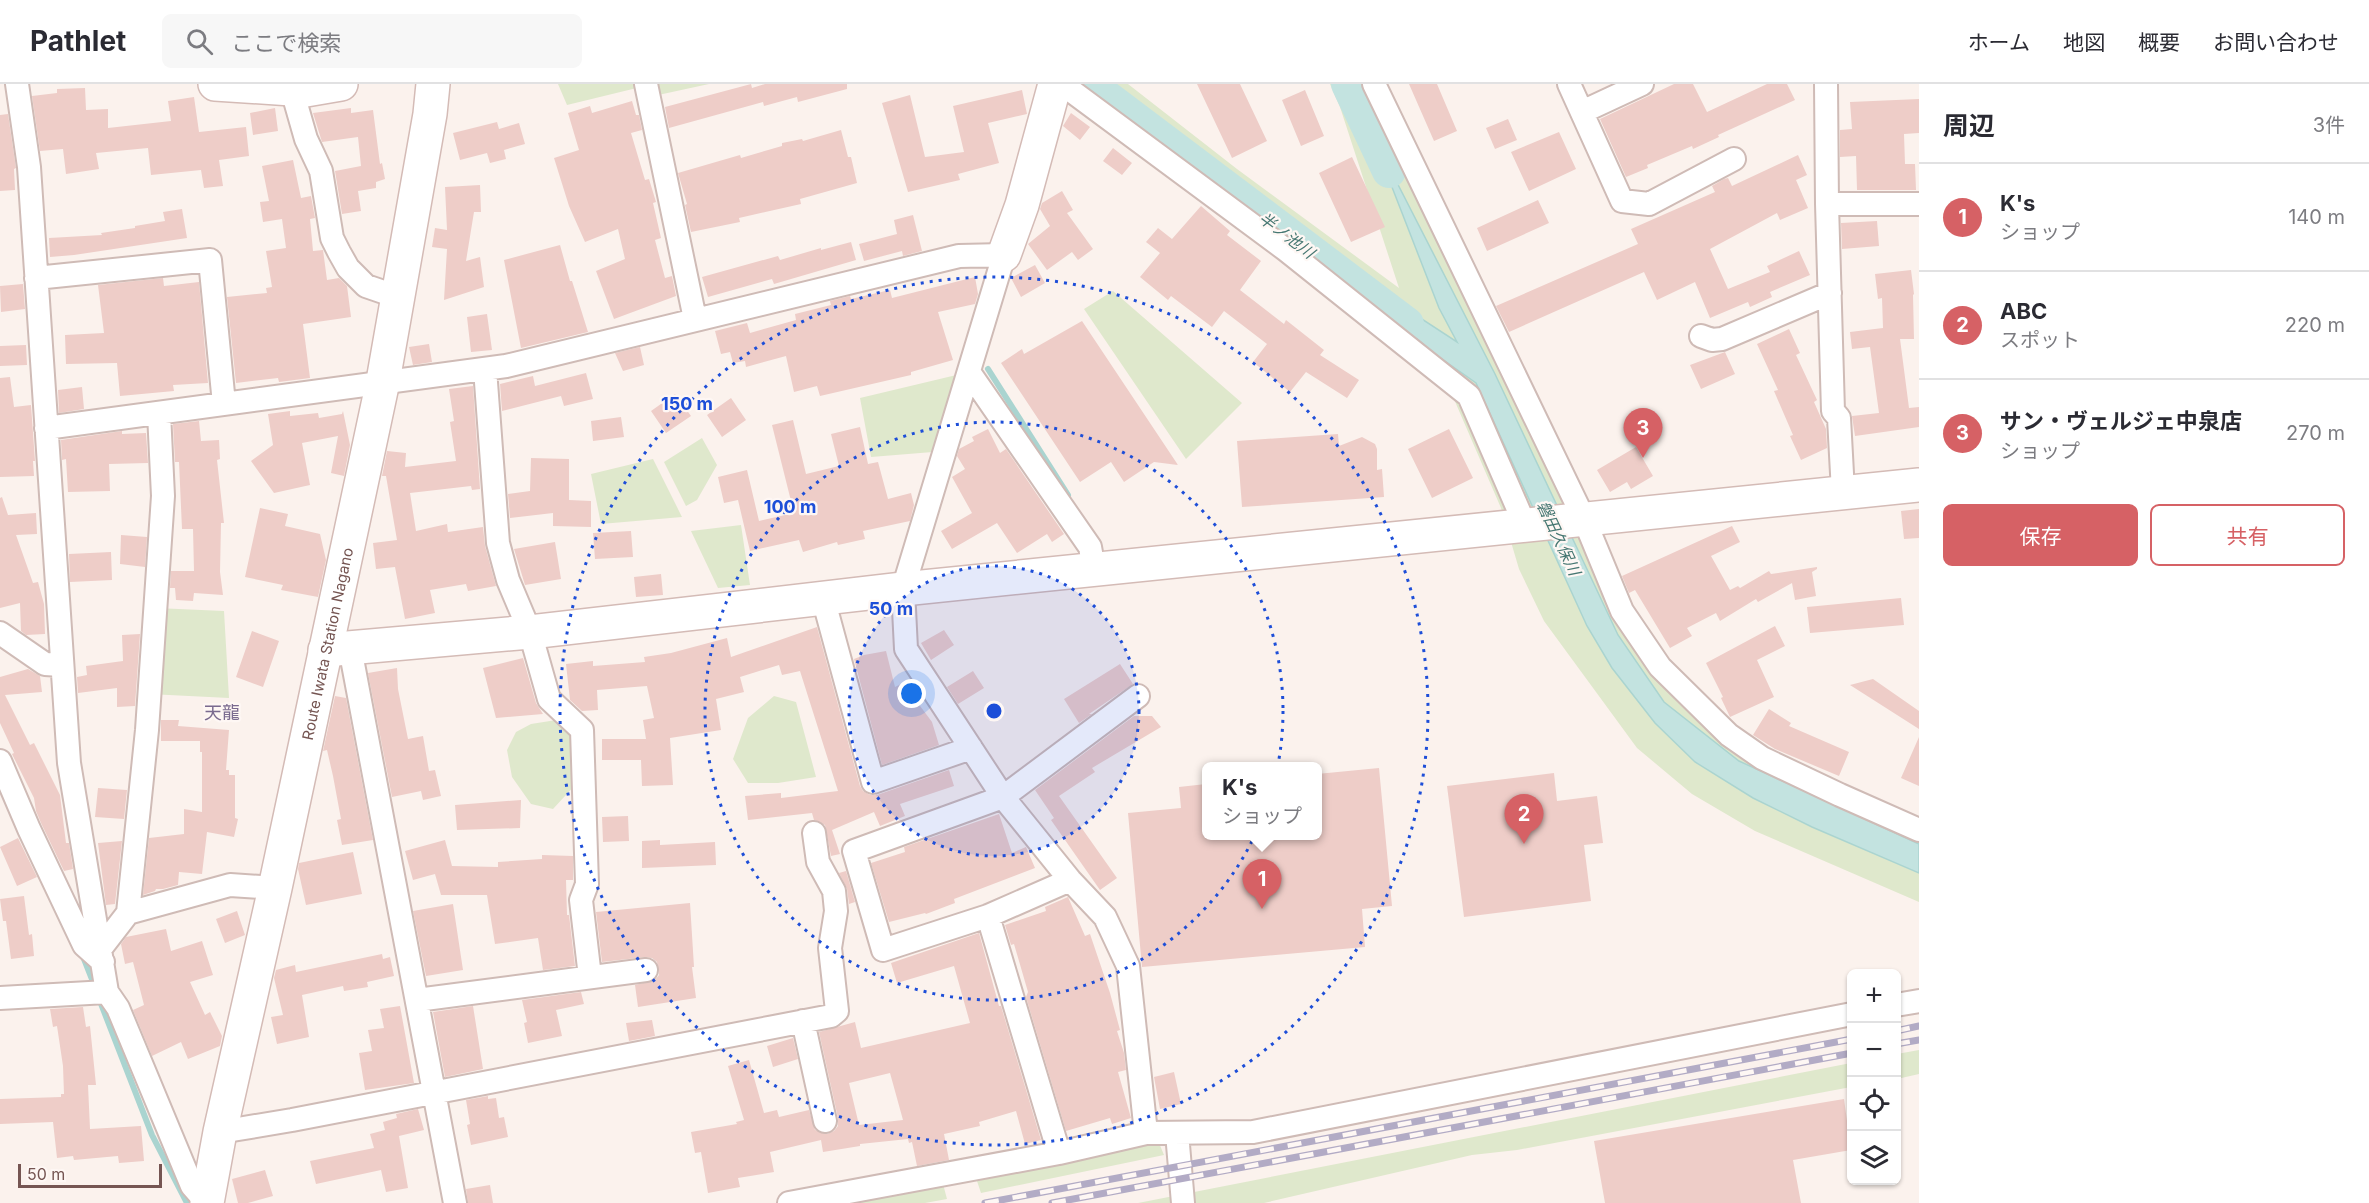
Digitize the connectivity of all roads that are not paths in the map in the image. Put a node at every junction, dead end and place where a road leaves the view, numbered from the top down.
1 (17, 84) edge
2 (215, 84) edge
3 (342, 84) edge
4 (433, 84) edge
5 (646, 84) edge
6 (1055, 84) edge
7 (1062, 84) edge
8 (1374, 84) edge
9 (1569, 84) edge
10 (1642, 84) edge
11 (1826, 84) edge
12 (292, 90) junction
13 (1582, 112) junction
14 (1734, 159) dead end
15 (1827, 204) junction
16 (1919, 204) edge
17 (1004, 255) junction
18 (36, 278) junction
19 (1830, 293) junction
20 (398, 297) junction
21 (695, 319) junction
22 (1701, 336) dead end
23 (485, 369) junction
24 (969, 372) junction
25 (383, 381) junction
26 (224, 404) junction
27 (159, 413) junction
28 (46, 428) junction
29 (1919, 485) edge
30 (1843, 492) junction
31 (1581, 520) junction
32 (1528, 525) junction
33 (1094, 570) junction
34 (903, 589) junction
35 (823, 598) junction
36 (530, 632) junction
37 (0, 633) edge
38 (337, 649) junction
39 (61, 665) junction
40 (1138, 696) dead end
41 (971, 748) junction
42 (0, 761) edge
43 (1003, 797) junction
44 (1919, 830) edge
45 (814, 833) dead end
46 (1070, 880) junction
47 (275, 888) junction
48 (128, 914) junction
49 (988, 916) junction
50 (102, 955) junction
51 (646, 970) dead end
52 (590, 977) junction
53 (107, 992) junction
54 (0, 998) edge
55 (417, 1000) junction
56 (1919, 1001) edge
57 (1901, 1004) edge
58 (1847, 1015) edge
59 (803, 1021) junction
60 (434, 1093) junction
61 (825, 1121) dead end
62 (220, 1132) junction
63 (1146, 1133) junction
64 (1177, 1133) junction
65 (1059, 1153) junction
66 (207, 1203) edge
67 (455, 1203) edge
68 (789, 1203) edge
69 (1183, 1203) edge

1 - 18 street
2 - 12 street
3 - 12 street
4 - 20 street, Route Iwata Station Nagano
5 - 21 street
6 - 17 street
7 - 32 street
8 - 31 street
9 - 13 street
10 - 13 street
11 - 15 street
12 - 20 street
13 - 14 street
15 - 16 street
15 - 19 street
17 - 21 street
17 - 24 street
18 - 26 street
18 - 28 street
19 - 22 street
19 - 30 street
20 - 25 street, Route Iwata Station Nagano
21 - 23 street
23 - 25 street
23 - 36 street
24 - 33 street
24 - 34 street
25 - 26 street
25 - 38 street, Route Iwata Station Nagano
26 - 27 street
27 - 28 street
27 - 48 street
28 - 39 street
29 - 30 street
30 - 31 street
31 - 32 street
31 - 44 street
32 - 33 street
33 - 34 street
34 - 35 street
34 - 41 street
35 - 36 street
35 - 41 street
36 - 38 street
36 - 52 street
37 - 39 street
38 - 47 street, Route Iwata Station Nagano
38 - 55 street
39 - 50 street
40 - 43 street
41 - 43 street
42 - 50 street
43 - 46 street
43 - 49 street
45 - 59 street
46 - 49 street
46 - 63 street
47 - 48 street
47 - 62 street, Route Iwata Station Nagano
48 - 50 street
49 - 65 street
50 - 53 street
51 - 52 street
52 - 55 street
53 - 54 street
53 - 66 street
55 - 60 street
56 - 57 street
58 - 64 street
59 - 60 street
59 - 61 street
60 - 62 street
60 - 67 street
62 - 66 street, Route Iwata Station Nagano
63 - 64 street
63 - 65 street
64 - 69 street
65 - 68 street

